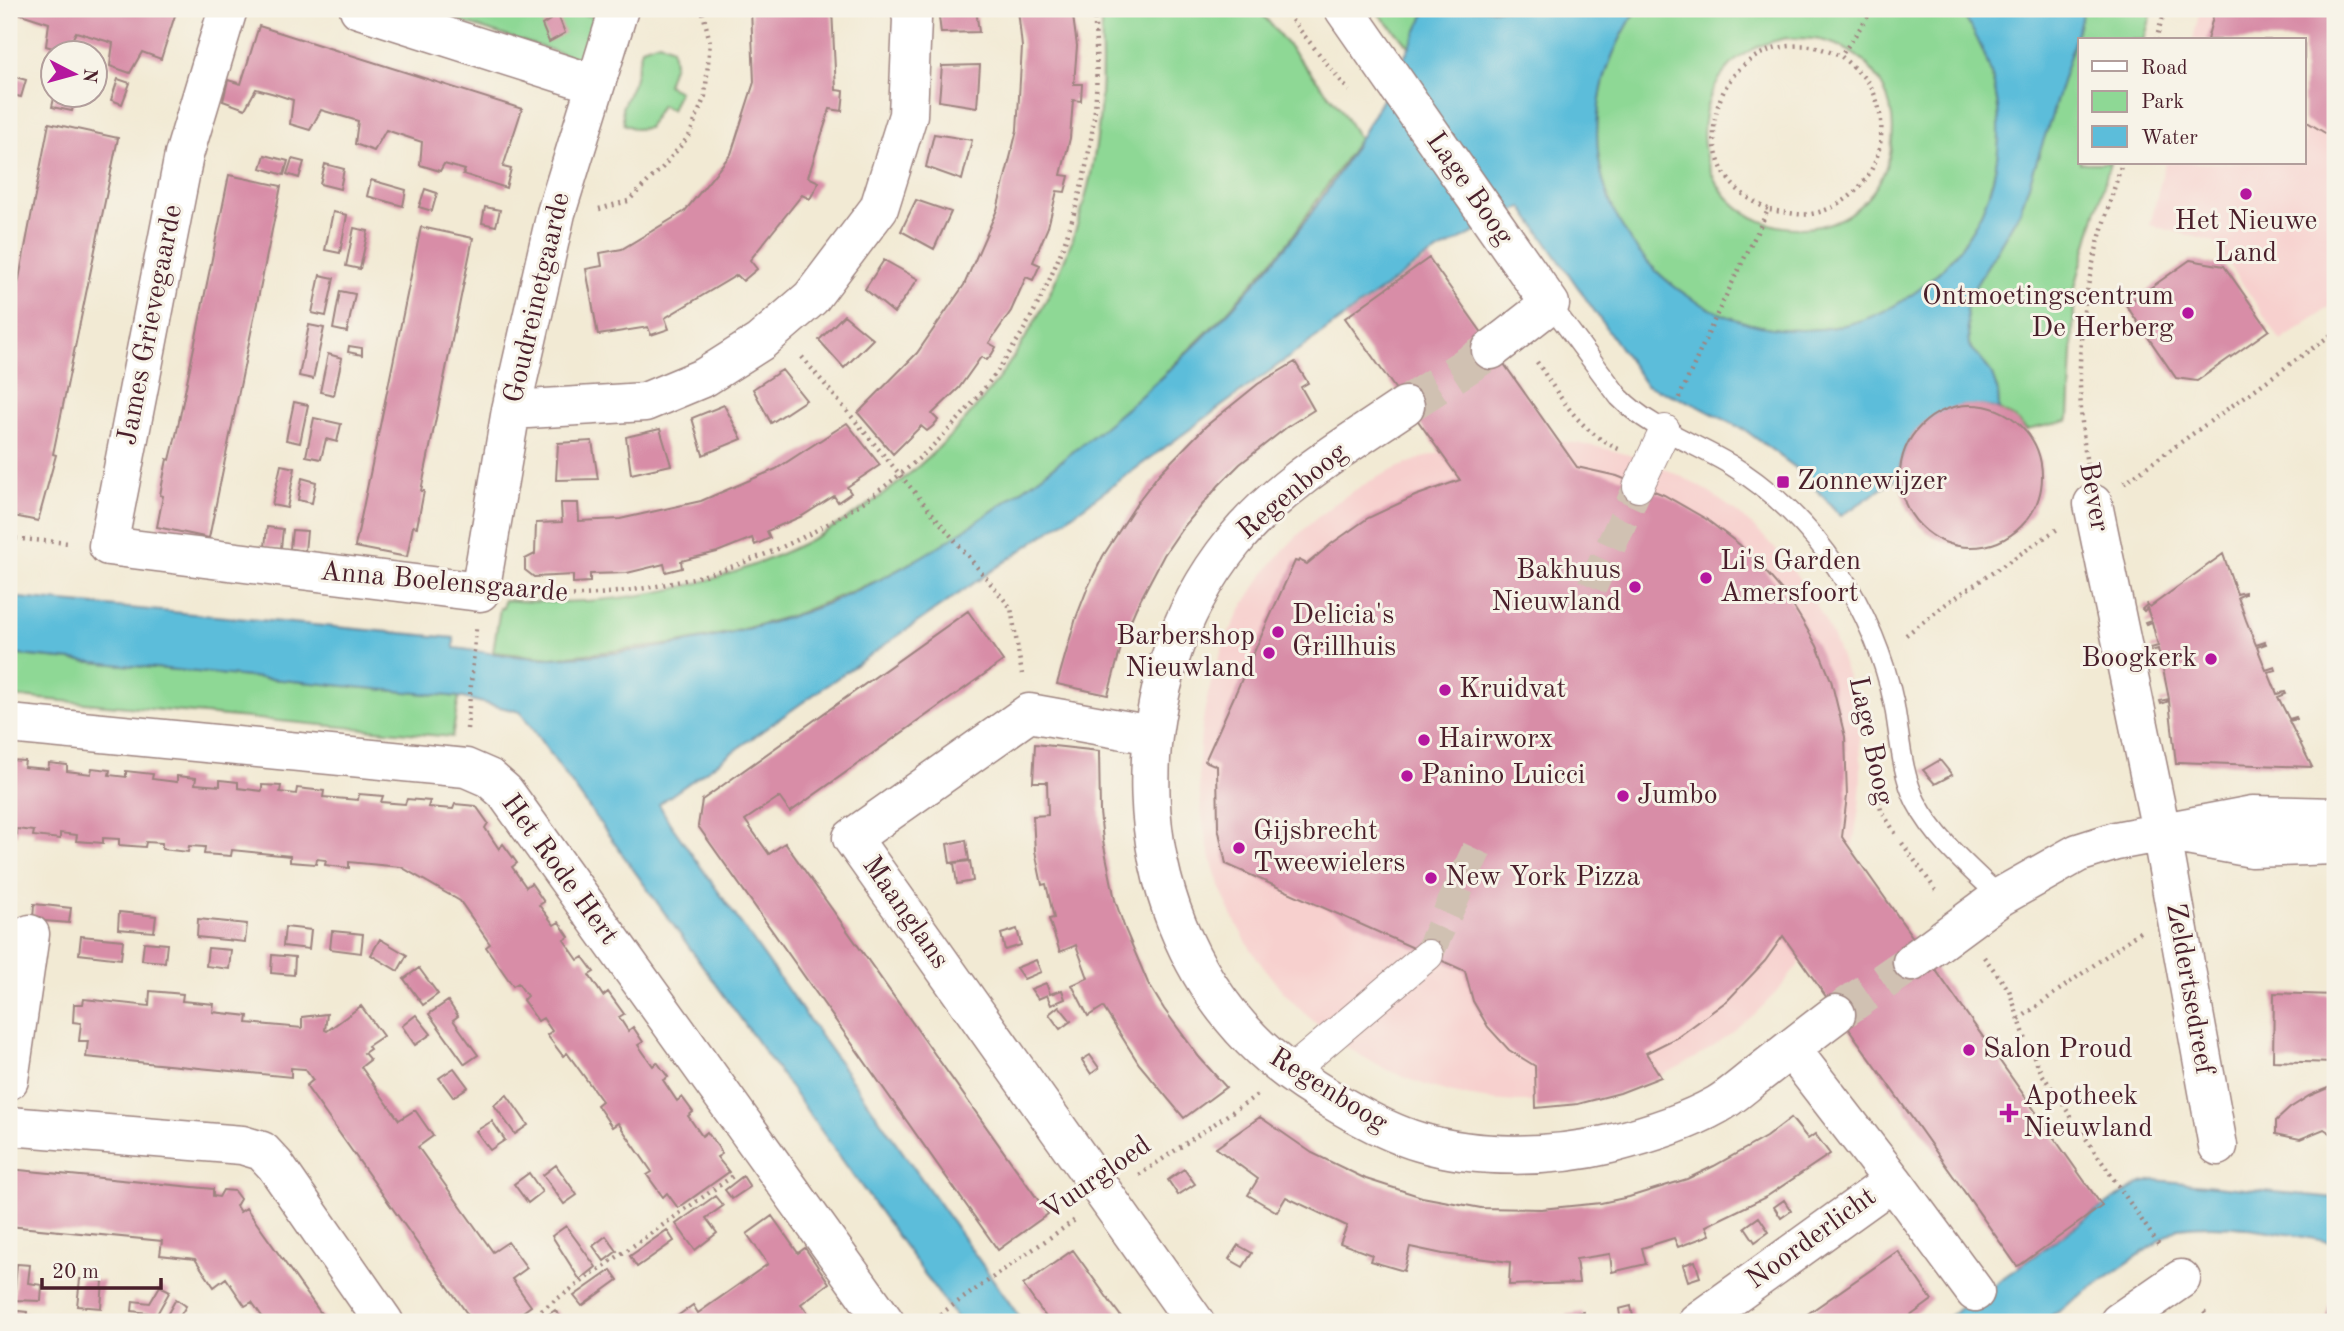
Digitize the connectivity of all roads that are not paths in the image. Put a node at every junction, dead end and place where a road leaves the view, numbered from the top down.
1 (228, 9) edge
2 (359, 9) edge
3 (619, 9) edge
4 (910, 9) edge
5 (1344, 9) edge
6 (594, 84) junction
7 (1550, 304) junction
8 (1504, 341) tunnel mouth
9 (1405, 406) tunnel mouth
10 (511, 410) junction
11 (1670, 419) junction
12 (1638, 487) tunnel mouth
13 (2094, 504) road end
14 (108, 546) joint
15 (480, 592) joint
16 (9, 724) edge
17 (1152, 735) junction
18 (2335, 817) edge
19 (2161, 831) junction
20 (2335, 845) edge
21 (2000, 897) junction
22 (30, 934) dead end
23 (1428, 955) tunnel mouth
24 (1912, 962) tunnel mouth
25 (1836, 1014) tunnel mouth
26 (1791, 1049) junction
27 (1289, 1073) junction
28 (9, 1080) edge
29 (9, 1126) edge
30 (2218, 1146) dead end
31 (1893, 1181) junction
32 (2173, 1267) road end
33 (1975, 1292) dead end
34 (384, 1322) edge
35 (885, 1322) edge
36 (1195, 1322) edge
37 (1697, 1322) edge
38 (2119, 1322) edge

1 - 14 street, James Grievegaarde
2 - 6 street
3 - 6 street, Goudreinetgaarde
4 - 10 street
5 - 7 street, Lage Boog
6 - 10 street, Goudreinetgaarde
7 - 8 street
7 - 11 lane, Lage Boog
9 - 17 street, Regenboog
10 - 15 street, Goudreinetgaarde
11 - 12 street
11 - 21 lane, Lage Boog
13 - 19 street, Bever
14 - 15 street, Anna Boelensgaarde
16 - 35 street, Het Rode Hert
17 - 27 street, Regenboog
17 - 36 street, Maanglans
18 - 19 street
19 - 20 street
19 - 21 street
19 - 30 street, Zeldertsedreef
21 - 24 street
22 - 28 street
23 - 27 street
25 - 26 street, Regenboog
26 - 27 street, Regenboog
26 - 31 street, Noorderlicht
29 - 34 street
31 - 33 street, Noorderlicht
31 - 37 street, Noorderlicht
32 - 38 street

